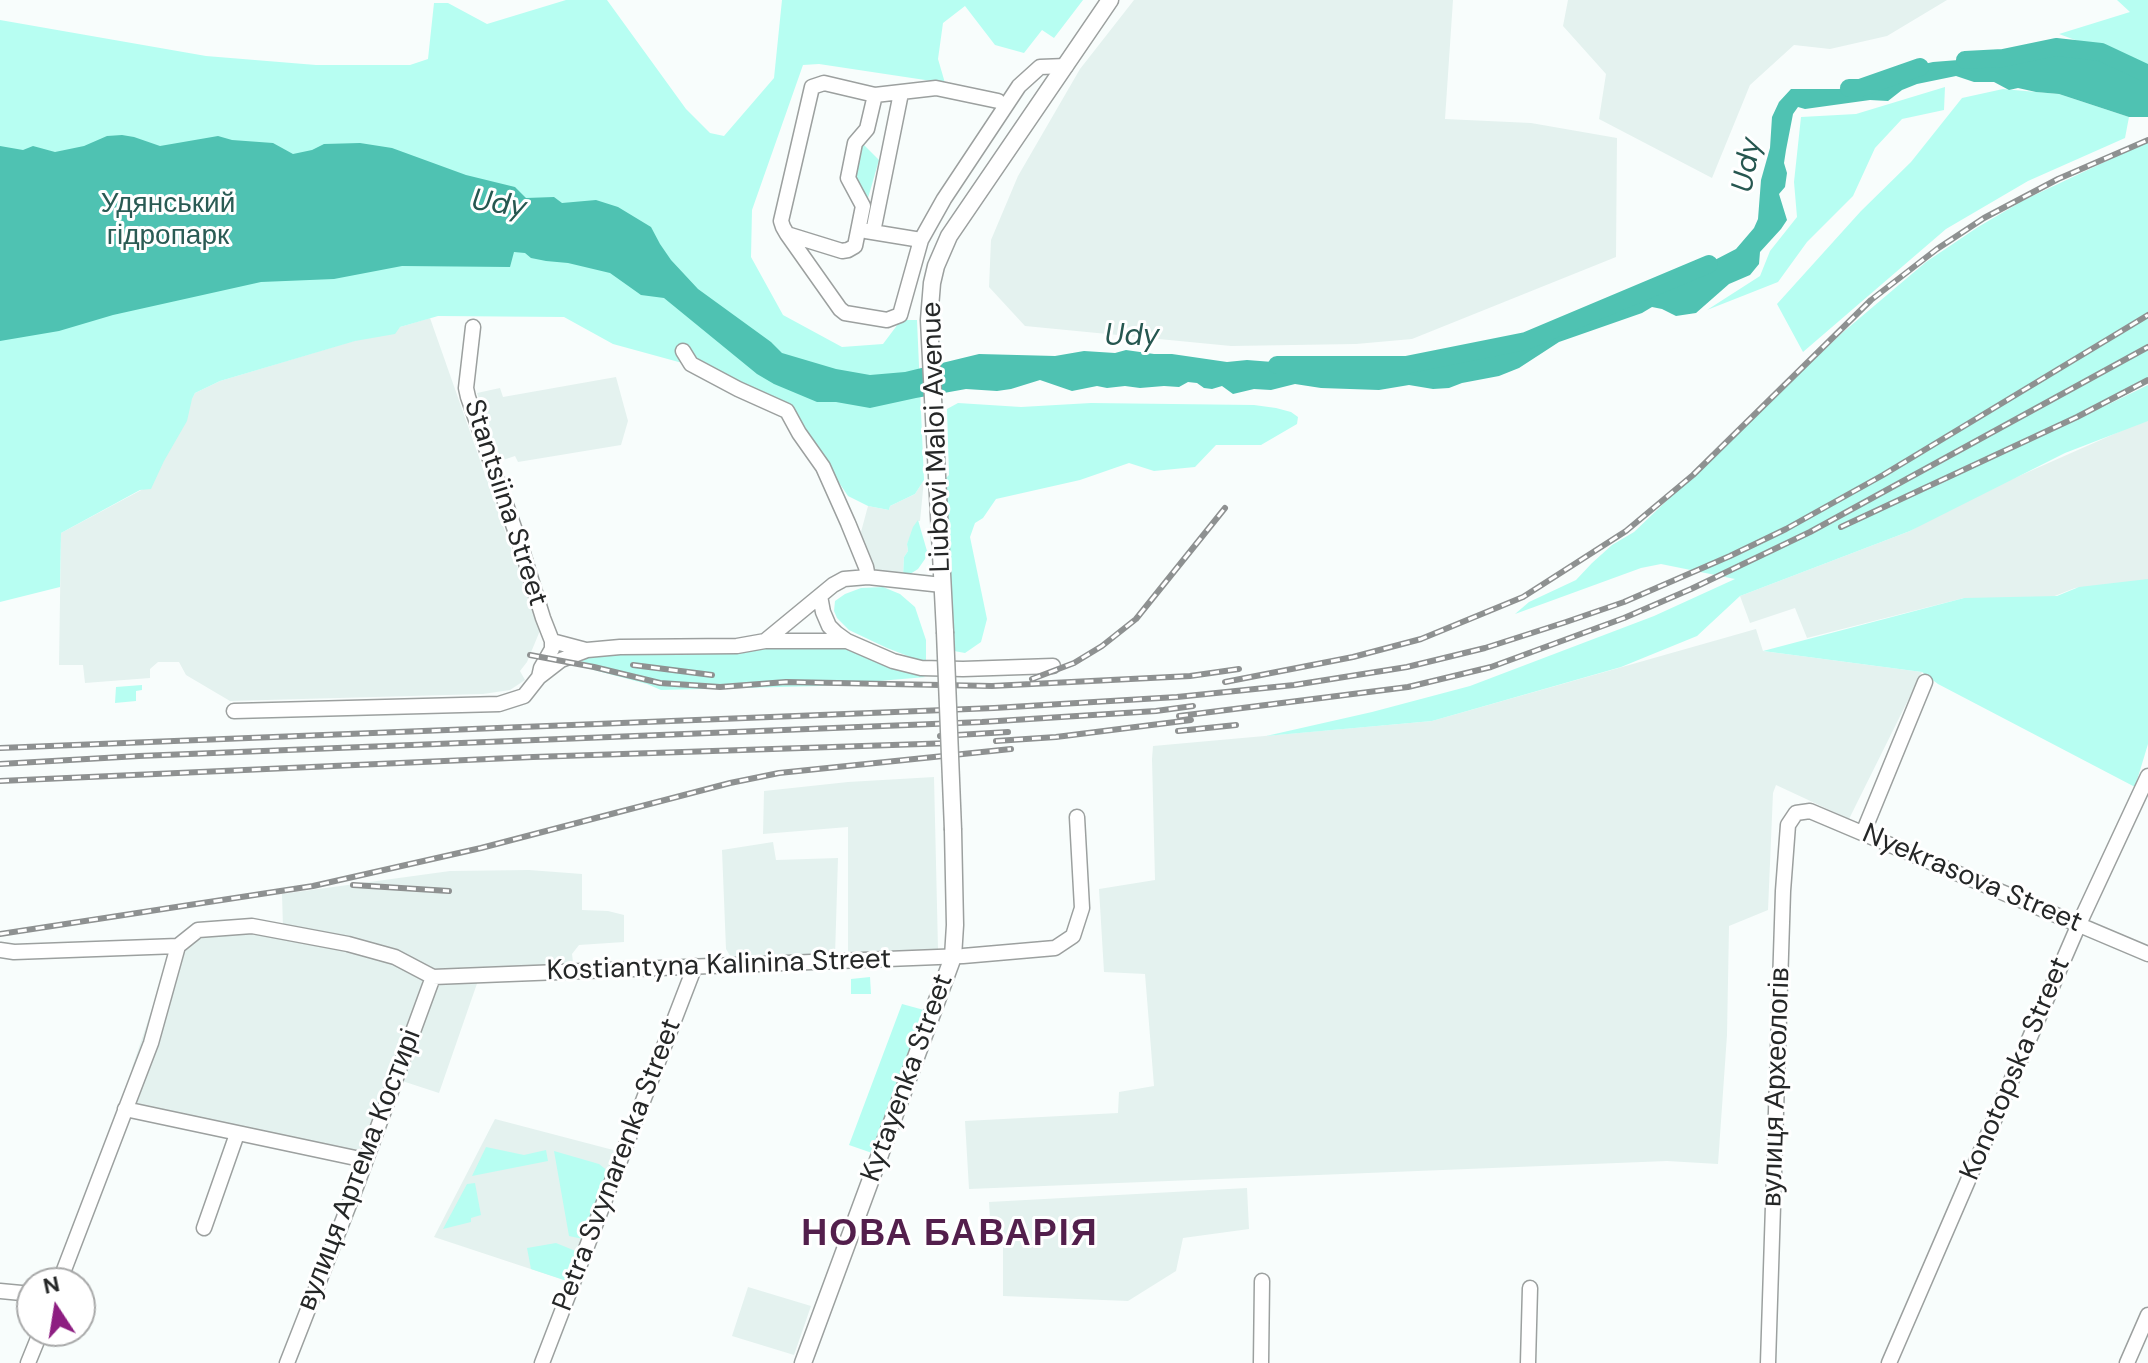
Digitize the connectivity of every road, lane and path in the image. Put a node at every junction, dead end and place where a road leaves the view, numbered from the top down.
1 (1110, 0) edge
2 (1066, 66) junction
3 (1040, 67) junction
4 (901, 93) junction
5 (875, 95) junction
6 (998, 101) junction
7 (975, 154) junction
8 (865, 231) junction
9 (787, 234) junction
10 (921, 240) junction
11 (473, 327) dead end
12 (683, 351) dead end
13 (868, 577) junction
14 (942, 585) junction
15 (820, 596) junction
16 (552, 641) junction
17 (765, 641) junction
18 (847, 641) junction
19 (587, 650) junction
20 (1053, 666) dead end
21 (539, 677) junction
22 (1925, 682) dead end
23 (234, 711) dead end
24 (2148, 776) edge
25 (1796, 813) joint
26 (1077, 817) dead end
27 (953, 830) joint
28 (1863, 833) junction
29 (2079, 924) junction
30 (178, 946) junction
31 (0, 950) edge
32 (2148, 954) edge
33 (953, 957) junction
34 (695, 966) junction
35 (433, 977) junction
36 (125, 1109) junction
37 (237, 1134) junction
38 (365, 1160) junction
39 (204, 1228) dead end
40 (65, 1267) edge
41 (1262, 1281) dead end
42 (1530, 1288) dead end
43 (2148, 1315) edge
44 (287, 1363) edge
45 (542, 1363) edge
46 (803, 1363) edge
47 (1261, 1363) edge
48 (1528, 1363) edge
49 (1768, 1363) edge
50 (1889, 1363) edge
51 (2127, 1363) edge

1 - 2 main road, Liubovi Maloi Avenue
2 - 3 street
2 - 14 main road, Liubovi Maloi Avenue
3 - 6 street
3 - 7 street
4 - 5 street
4 - 6 street
4 - 8 street
5 - 8 street
5 - 9 street
6 - 7 street
7 - 10 street
8 - 9 street
8 - 10 street
9 - 10 street
11 - 16 street, Stantsiina Street
12 - 13 street
13 - 14 street
13 - 15 street
14 - 27 main road, Liubovi Maloi Avenue, bridge
15 - 17 street
15 - 18 street
16 - 19 street, Stantsiina Street
16 - 21 street
17 - 18 street
17 - 19 street
18 - 20 street
19 - 21 street
21 - 23 street
22 - 28 street
24 - 29 street, Konotopska Street
25 - 28 street, Nyekrasova Street
25 - 49 street, вулиця Археологів
26 - 33 street, Kostiantyna Kalinina Street
27 - 33 main road, Kytayenka Street
28 - 29 street, Nyekrasova Street
29 - 32 street, Nyekrasova Street
29 - 50 street, Konotopska Street
30 - 31 street
30 - 35 street
30 - 36 street
33 - 34 street, Kostiantyna Kalinina Street
33 - 46 main road, Kytayenka Street
34 - 35 street, Kostiantyna Kalinina Street
34 - 45 street, Petra Svynarenka Street
35 - 38 street, вулиця Артема Костирі
36 - 37 street
36 - 40 street
37 - 38 street
37 - 39 street
38 - 44 street, вулиця Артема Костирі
41 - 47 street
42 - 48 street
43 - 51 street

